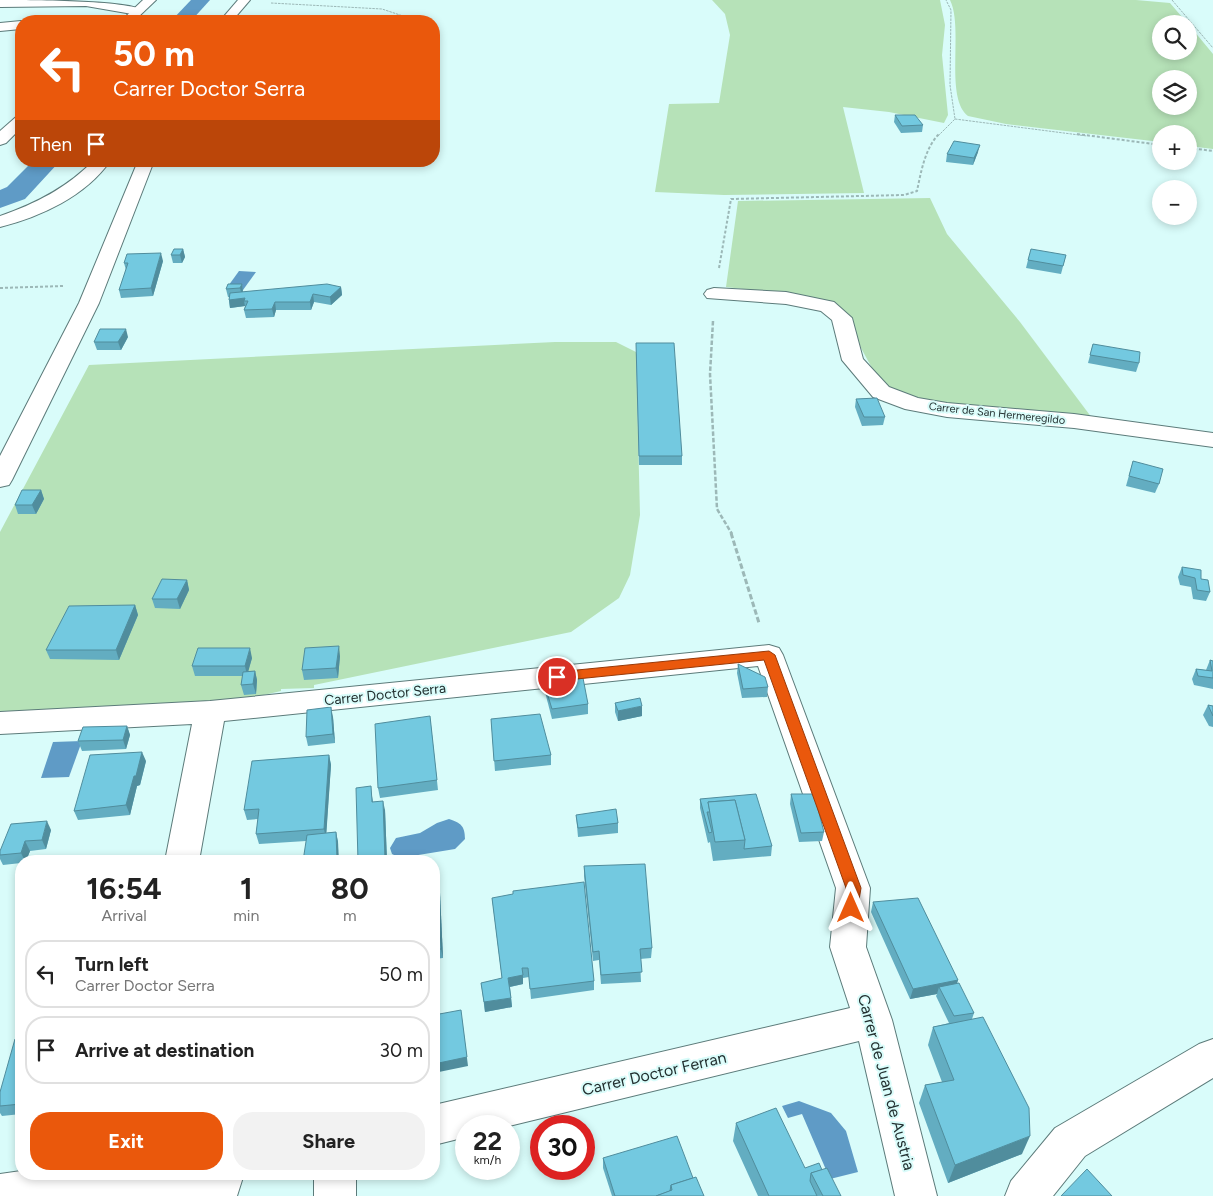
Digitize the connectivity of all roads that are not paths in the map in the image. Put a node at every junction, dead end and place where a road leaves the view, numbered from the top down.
1 (150, 0) edge
2 (244, 1) edge
3 (0, 3) edge
4 (138, 11) junction
5 (100, 15) edge
6 (134, 15) edge
7 (231, 15) edge
8 (15, 26) edge
9 (0, 27) edge
10 (15, 126) edge
11 (0, 140) edge
12 (96, 167) edge
13 (144, 167) edge
14 (0, 222) edge
15 (714, 294) dead end
16 (1213, 440) edge
17 (0, 480) edge
18 (769, 655) joint
19 (210, 712) junction
20 (0, 722) edge
21 (183, 855) edge
22 (874, 1020) junction
23 (1213, 1057) edge
24 (440, 1124) edge
25 (107, 1180) edge
26 (221, 1180) edge
27 (335, 1180) edge
28 (0, 1195) edge
29 (216, 1196) edge
30 (335, 1196) edge
31 (916, 1196) edge
32 (1026, 1196) edge

1 - 4 street
2 - 7 street
3 - 4 street
4 - 5 street
4 - 6 street
8 - 9 street
10 - 11 street
12 - 14 street
13 - 17 street
15 - 16 street, Carrer de San Hermeregildo
18 - 19 street, Carrer Doctor Serra
18 - 22 street, Carrer de Juan de Austria
19 - 20 street, Carrer Doctor Serra
19 - 21 street
22 - 24 street, Carrer Doctor Ferran
22 - 31 street, Carrer de Juan de Austria
23 - 32 street
25 - 28 street
26 - 29 street
27 - 30 street

